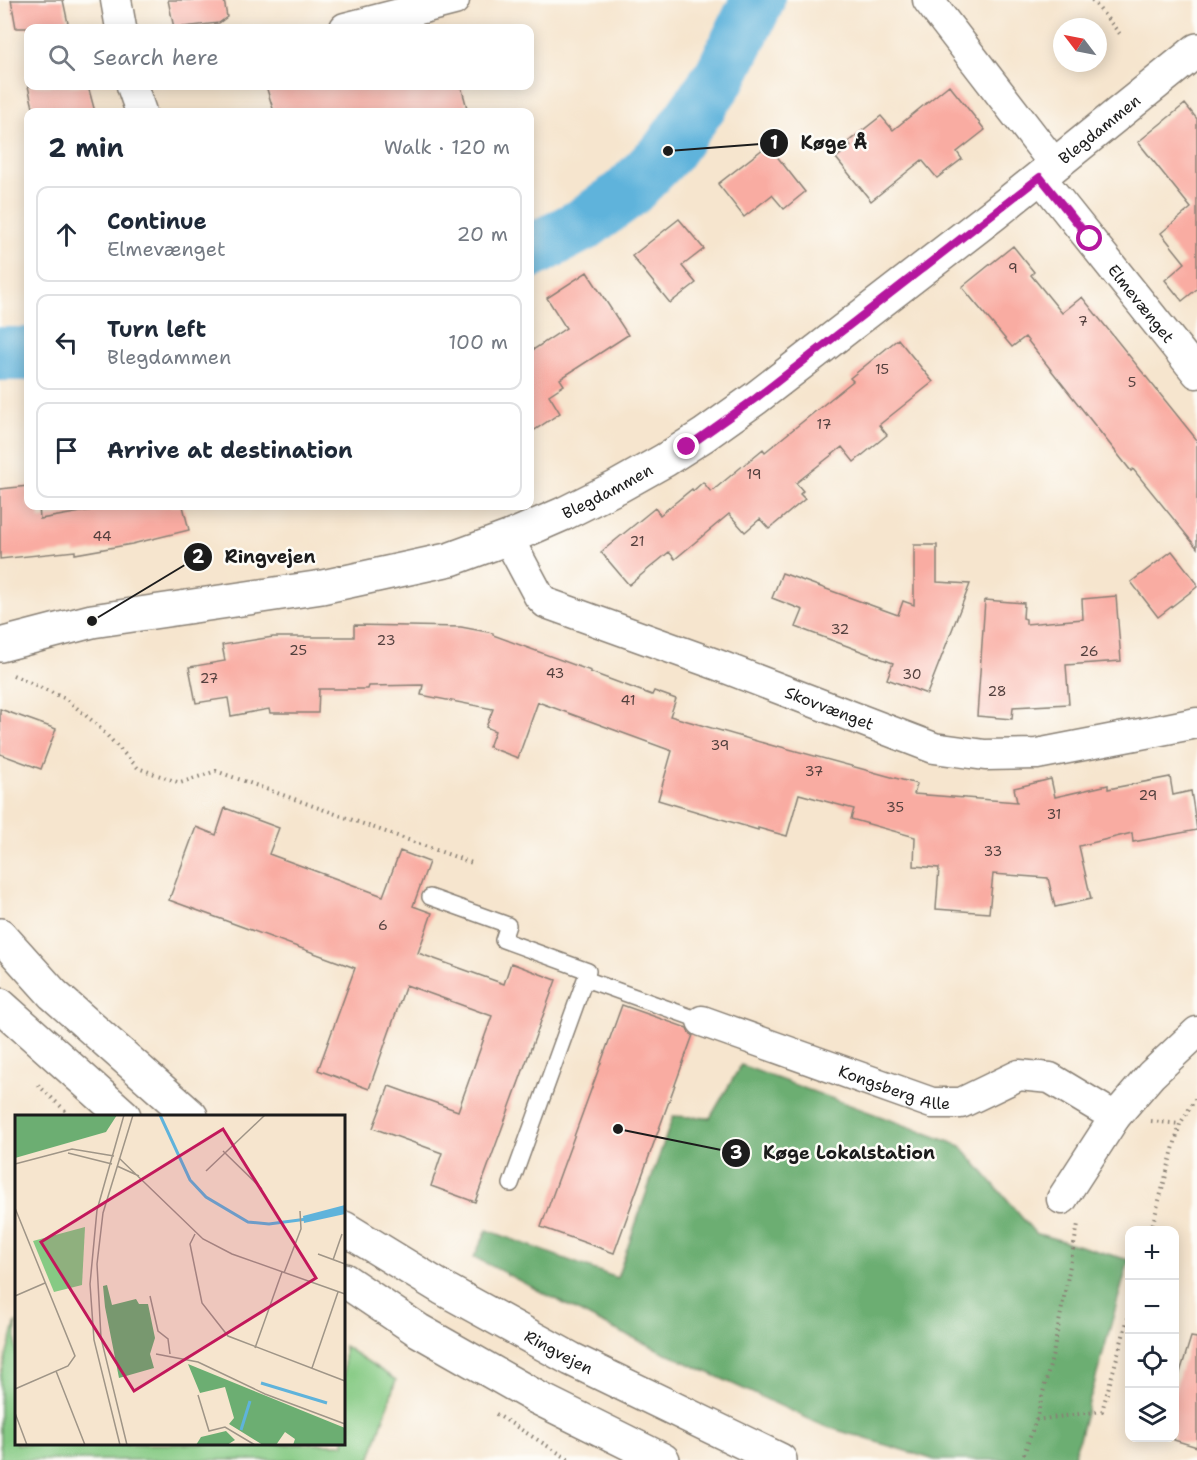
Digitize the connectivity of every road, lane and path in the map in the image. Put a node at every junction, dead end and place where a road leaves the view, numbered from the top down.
1 (116, 0) edge
2 (454, 0) edge
3 (928, 0) edge
4 (1092, 0) edge
5 (120, 24) edge
6 (361, 24) edge
7 (1120, 34) dead end
8 (1197, 50) edge
9 (133, 90) edge
10 (140, 108) edge
11 (1048, 171) junction
12 (1197, 373) edge
13 (508, 538) junction
14 (5, 659) edge
15 (1197, 723) edge
16 (475, 864) dead end
17 (430, 897) dead end
18 (0, 935) edge
19 (585, 979) junction
20 (0, 1005) edge
21 (702, 1021) joint
22 (1197, 1032) edge
23 (1197, 1096) edge
24 (123, 1115) edge
25 (190, 1115) edge
26 (1115, 1117) junction
27 (511, 1184) dead end
28 (1062, 1199) joint
29 (1152, 1226) edge
30 (345, 1229) edge
31 (345, 1281) edge
32 (1125, 1329) edge
33 (1036, 1420) junction
34 (663, 1460) edge
35 (780, 1460) edge
36 (1023, 1460) edge

1 - 5 street
2 - 6 street
3 - 11 street, Elmevænget
4 - 7 path
8 - 11 street, Blegdammen
9 - 10 street
11 - 12 street, Elmevænget
11 - 13 street, Blegdammen
13 - 14 street, Blegdammen
13 - 15 street, Skovvænget
14 - 16 path
17 - 19 lane
18 - 25 street
19 - 21 lane
19 - 27 lane
20 - 24 street
21 - 26 street, Kongsberg Alle
22 - 26 street
23 - 29 path
26 - 28 street
28 - 33 path
30 - 35 street, Ringvejen
31 - 34 street
32 - 33 path
33 - 36 path

